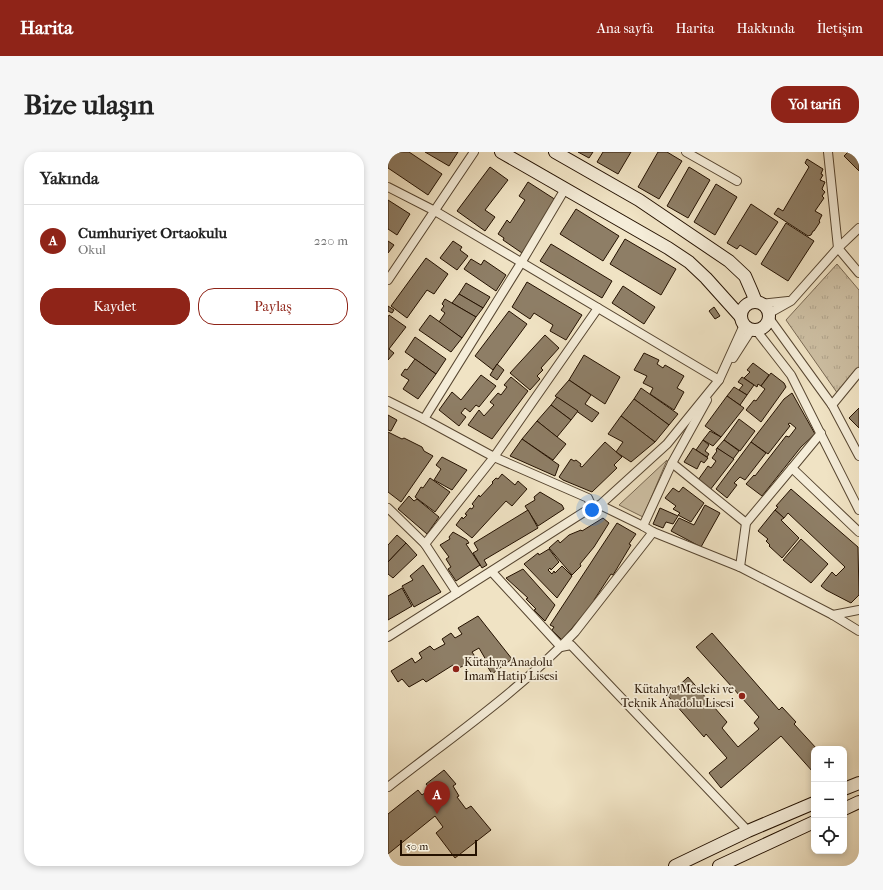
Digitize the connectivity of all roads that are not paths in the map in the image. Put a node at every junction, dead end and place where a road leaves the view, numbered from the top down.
1 (474, 152) edge
2 (501, 152) edge
3 (555, 152) edge
4 (686, 152) edge
5 (826, 153) edge
6 (737, 181) dead end
7 (388, 187) edge
8 (565, 188) junction
9 (435, 211) junction
10 (859, 228) edge
11 (838, 248) junction
12 (521, 263) junction
13 (859, 273) edge
14 (388, 280) edge
15 (791, 301) junction
16 (758, 303) junction
17 (598, 308) junction
18 (769, 316) junction
19 (748, 326) junction
20 (859, 372) edge
21 (719, 380) junction
22 (388, 401) edge
23 (832, 405) junction
24 (424, 419) junction
25 (822, 433) junction
26 (859, 456) edge
27 (494, 457) junction
28 (672, 463) junction
29 (792, 468) junction
30 (596, 506) junction
31 (388, 508) edge
32 (859, 510) edge
33 (746, 523) junction
34 (643, 526) junction
35 (653, 532) junction
36 (859, 532) edge
37 (425, 544) junction
38 (740, 567) junction
39 (492, 572) junction
40 (457, 593) junction
41 (859, 610) edge
42 (833, 615) junction
43 (859, 631) edge
44 (388, 637) edge
45 (561, 647) junction
46 (859, 783) edge
47 (388, 787) edge
48 (847, 788) edge
49 (859, 802) edge
50 (811, 803) edge
51 (847, 807) edge
52 (811, 823) edge
53 (748, 831) junction
54 (675, 866) edge
55 (719, 866) edge

1 - 9 street
2 - 8 street
3 - 16 street
4 - 6 street
5 - 11 street
7 - 9 street
8 - 12 street
8 - 19 street
9 - 12 street
9 - 14 street
10 - 11 street
11 - 13 street
11 - 15 street
12 - 17 street
12 - 24 street
15 - 16 street
15 - 18 street
16 - 18 street
16 - 19 street
17 - 21 street
17 - 27 street
18 - 19 street
18 - 23 street
19 - 21 street
19 - 25 street
20 - 23 street
21 - 28 street
21 - 30 street
22 - 24 street
23 - 26 street
24 - 27 street
25 - 29 street
25 - 32 street
27 - 30 street
27 - 37 street
28 - 33 street
28 - 34 street
29 - 33 street
29 - 36 street
30 - 34 street
30 - 39 street
31 - 37 street
33 - 38 street
34 - 35 street
35 - 38 street
35 - 45 street
37 - 40 street
38 - 42 street
39 - 40 street
39 - 45 street
40 - 44 street
41 - 42 street
42 - 43 street
45 - 47 street
45 - 53 street
46 - 48 street
49 - 51 street
50 - 53 street
52 - 55 street
53 - 54 street

